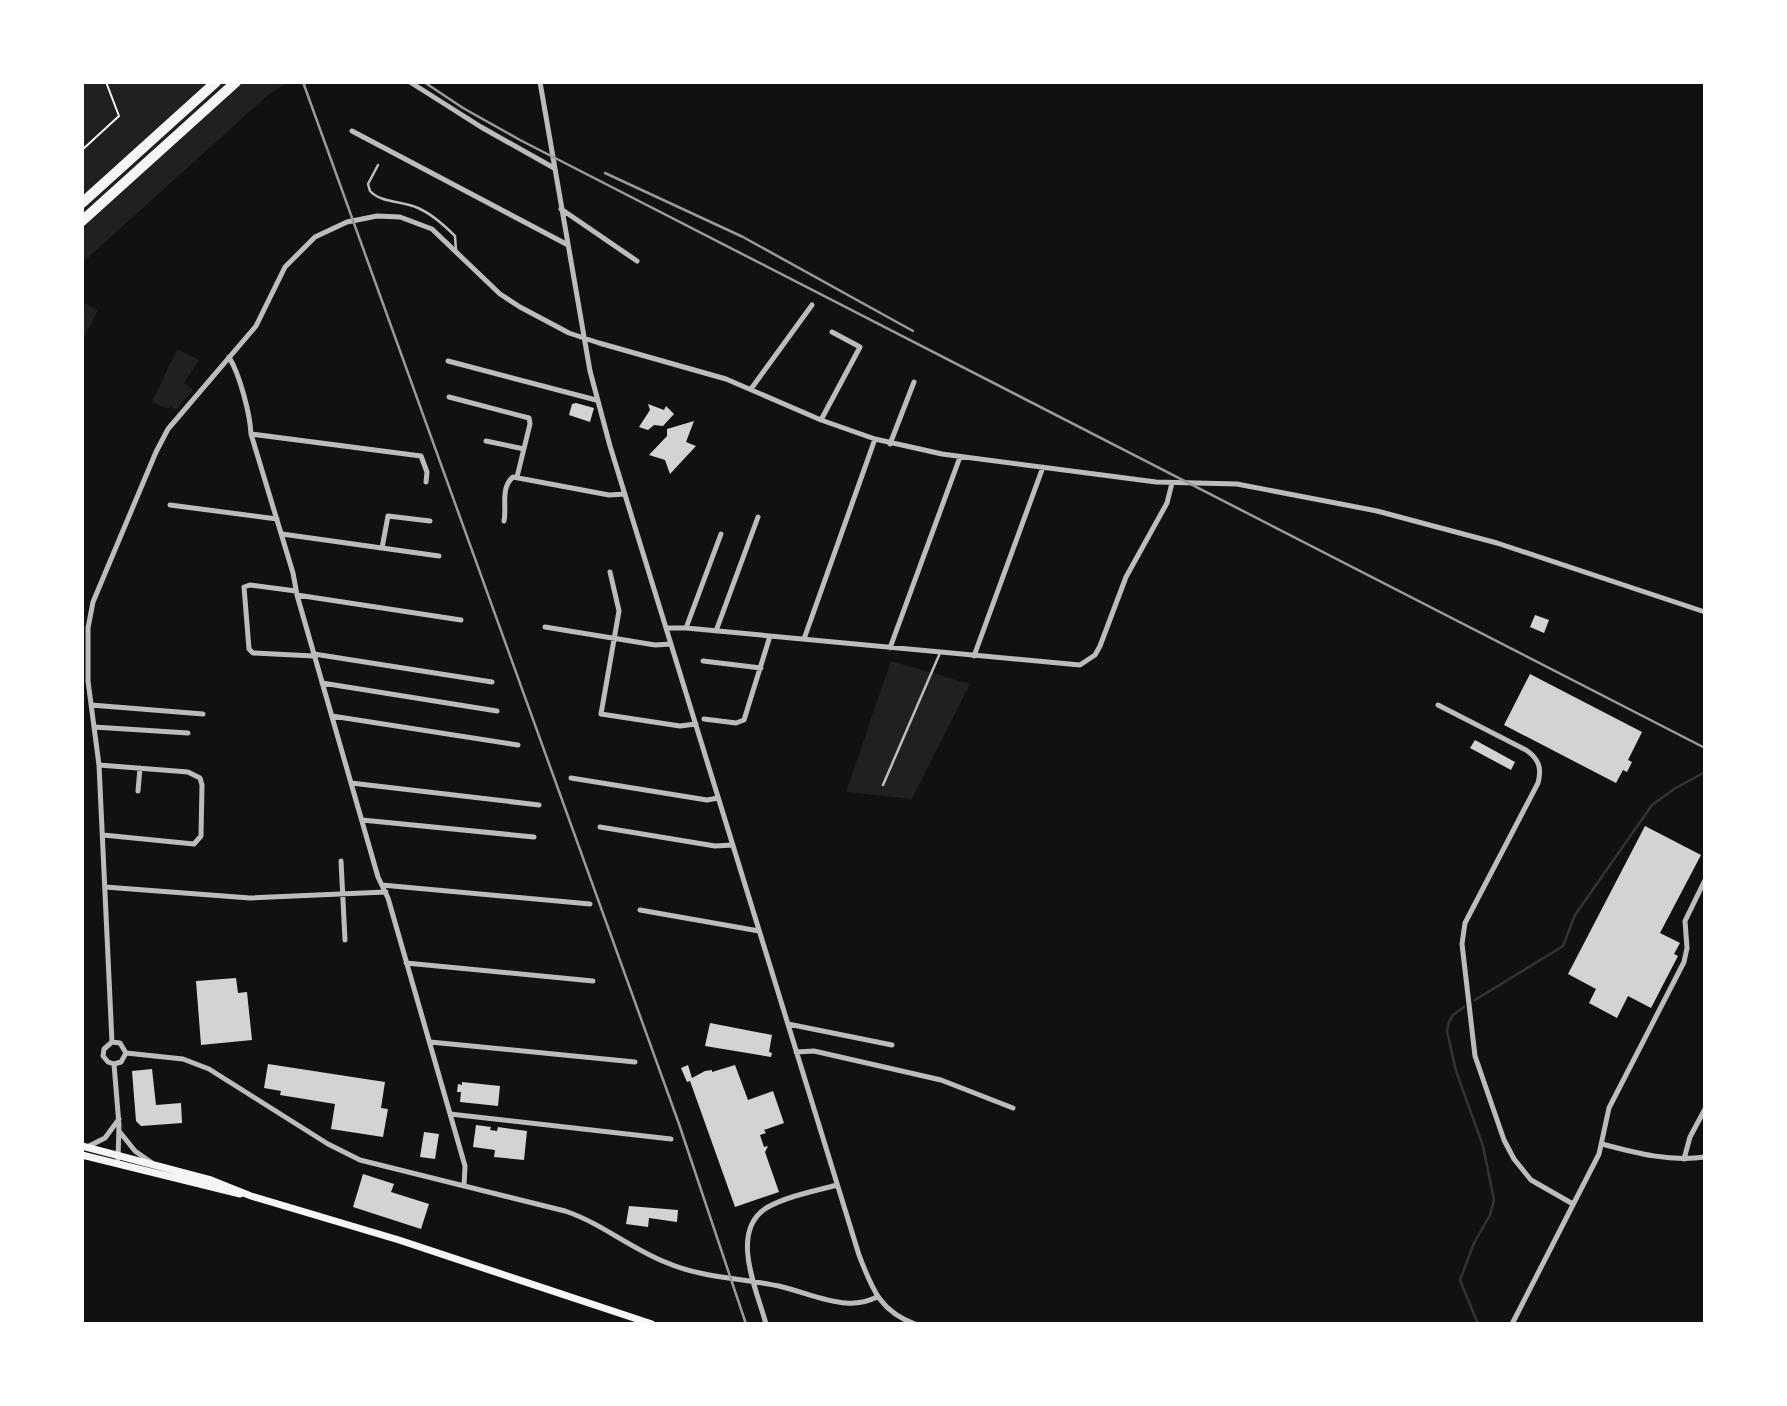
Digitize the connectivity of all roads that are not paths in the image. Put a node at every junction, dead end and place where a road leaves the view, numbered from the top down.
1 (216, 82) edge
2 (236, 82) edge
3 (410, 82) edge
4 (540, 82) edge
5 (352, 131) dead end
6 (378, 165) dead end
7 (554, 168) junction
8 (82, 203) edge
9 (561, 209) junction
10 (82, 221) edge
11 (568, 245) junction
12 (456, 251) junction
13 (637, 261) dead end
14 (812, 304) dead end
15 (832, 332) dead end
16 (584, 339) junction
17 (229, 358) junction
18 (448, 362) dead end
19 (914, 382) dead end
20 (751, 389) junction
21 (449, 397) dead end
22 (596, 400) junction
23 (821, 420) junction
24 (251, 434) junction
25 (875, 439) junction
26 (486, 441) dead end
27 (890, 444) junction
28 (523, 449) junction
29 (960, 457) junction
30 (1043, 467) junction
31 (517, 477) junction
32 (426, 482) dead end
33 (1172, 483) junction
34 (625, 494) junction
35 (170, 505) dead end
36 (758, 517) dead end
37 (277, 519) junction
38 (504, 521) dead end
39 (430, 522) dead end
40 (282, 534) junction
41 (721, 534) dead end
42 (382, 548) junction
43 (439, 556) dead end
44 (610, 572) dead end
45 (296, 593) junction
46 (1705, 612) edge
47 (461, 620) dead end
48 (545, 627) dead end
49 (666, 628) junction
50 (687, 628) junction
51 (716, 631) junction
52 (770, 636) junction
53 (614, 638) junction
54 (804, 639) junction
55 (671, 644) junction
56 (890, 648) junction
57 (940, 653) junction
58 (314, 655) junction
59 (974, 656) junction
60 (703, 661) dead end
61 (761, 668) junction
62 (492, 682) dead end
63 (322, 683) junction
64 (91, 705) junction
65 (1438, 705) dead end
66 (497, 711) dead end
67 (203, 714) dead end
68 (332, 716) junction
69 (705, 719) dead end
70 (696, 724) junction
71 (94, 727) junction
72 (188, 733) dead end
73 (518, 745) dead end
74 (99, 765) junction
75 (140, 768) junction
76 (571, 778) dead end
77 (351, 783) junction
78 (883, 785) dead end
79 (138, 791) dead end
80 (718, 798) junction
81 (539, 805) dead end
82 (362, 820) junction
83 (600, 827) dead end
84 (103, 835) junction
85 (534, 837) dead end
86 (733, 845) junction
87 (341, 861) dead end
88 (1705, 880) edge
89 (382, 885) junction
90 (106, 887) junction
91 (386, 892) junction
92 (342, 894) junction
93 (590, 904) dead end
94 (640, 910) dead end
95 (759, 931) junction
96 (345, 940) dead end
97 (406, 963) junction
98 (593, 981) dead end
99 (788, 1024) junction
100 (112, 1042) junction
101 (430, 1042) junction
102 (892, 1045) dead end
103 (796, 1052) junction
104 (125, 1053) junction
105 (635, 1062) dead end
106 (114, 1064) junction
107 (1013, 1108) dead end
108 (1705, 1109) edge
109 (450, 1114) junction
110 (119, 1119) junction
111 (119, 1131) junction
112 (671, 1139) dead end
113 (1602, 1144) junction
114 (85, 1146) edge
115 (82, 1155) edge
116 (1705, 1157) edge
117 (118, 1159) junction
118 (1684, 1159) junction
119 (155, 1164) junction
120 (837, 1185) junction
121 (464, 1186) junction
122 (251, 1196) junction
123 (1573, 1204) junction
124 (877, 1297) junction
125 (652, 1324) edge
126 (766, 1324) edge
127 (915, 1324) edge
128 (1511, 1324) edge

1 - 8 highway
2 - 10 highway
3 - 7 street
4 - 7 street
5 - 11 street
6 - 12 lane
7 - 9 street
9 - 11 street
9 - 13 street
11 - 16 street
12 - 16 street
12 - 17 street
14 - 20 street
15 - 23 street
16 - 20 street
16 - 22 street
17 - 24 street
17 - 64 street
18 - 22 street
19 - 27 street
20 - 23 street
21 - 28 street
22 - 34 street
23 - 25 street
24 - 32 street
24 - 37 street
25 - 27 street
25 - 54 street
26 - 28 street
27 - 29 street
28 - 31 street
29 - 30 street
29 - 56 street
30 - 33 street
30 - 59 street
31 - 34 street
31 - 38 street
33 - 46 street
33 - 59 street
34 - 49 street
35 - 37 street
36 - 51 street
37 - 40 street
39 - 42 street
40 - 42 street
40 - 45 street
41 - 50 street
42 - 43 street
44 - 53 street
45 - 47 street
45 - 58 street
45 - 58 street
48 - 53 street
49 - 50 street
49 - 55 street
50 - 51 street
51 - 52 street
52 - 54 street
52 - 61 street
53 - 55 street
53 - 70 street
54 - 56 street
55 - 70 street
56 - 57 street
57 - 59 street
57 - 78 lane
58 - 62 street
58 - 63 street
60 - 61 street
61 - 69 street
63 - 66 street
63 - 68 street
64 - 67 street
64 - 71 street
65 - 123 street
68 - 73 street
68 - 77 street
70 - 80 street
71 - 72 street
71 - 74 street
74 - 75 street
74 - 84 street
75 - 79 street
75 - 84 street
76 - 80 street
77 - 81 street
77 - 82 street
80 - 86 street
82 - 85 street
82 - 89 street
83 - 86 street
84 - 90 street
86 - 95 street
87 - 92 street
88 - 113 street
89 - 91 street
89 - 93 street
90 - 92 street
90 - 100 street
91 - 92 street
91 - 97 street
92 - 96 street
94 - 95 street
95 - 99 street
97 - 98 street
97 - 101 street
99 - 102 street
99 - 103 street
100 - 104 street
100 - 106 street
101 - 105 street
101 - 109 street
103 - 107 street
103 - 120 street
104 - 106 street
104 - 121 street
106 - 110 street
108 - 118 street
109 - 112 street
109 - 121 street
110 - 111 street
110 - 114 street
111 - 117 street
111 - 119 street
113 - 118 street
113 - 123 street
114 - 117 main road
115 - 117 main road
116 - 118 street
117 - 119 main road
117 - 122 main road
119 - 122 main road
120 - 124 street
120 - 126 street
121 - 124 street
122 - 125 main road
123 - 128 street
124 - 127 street

